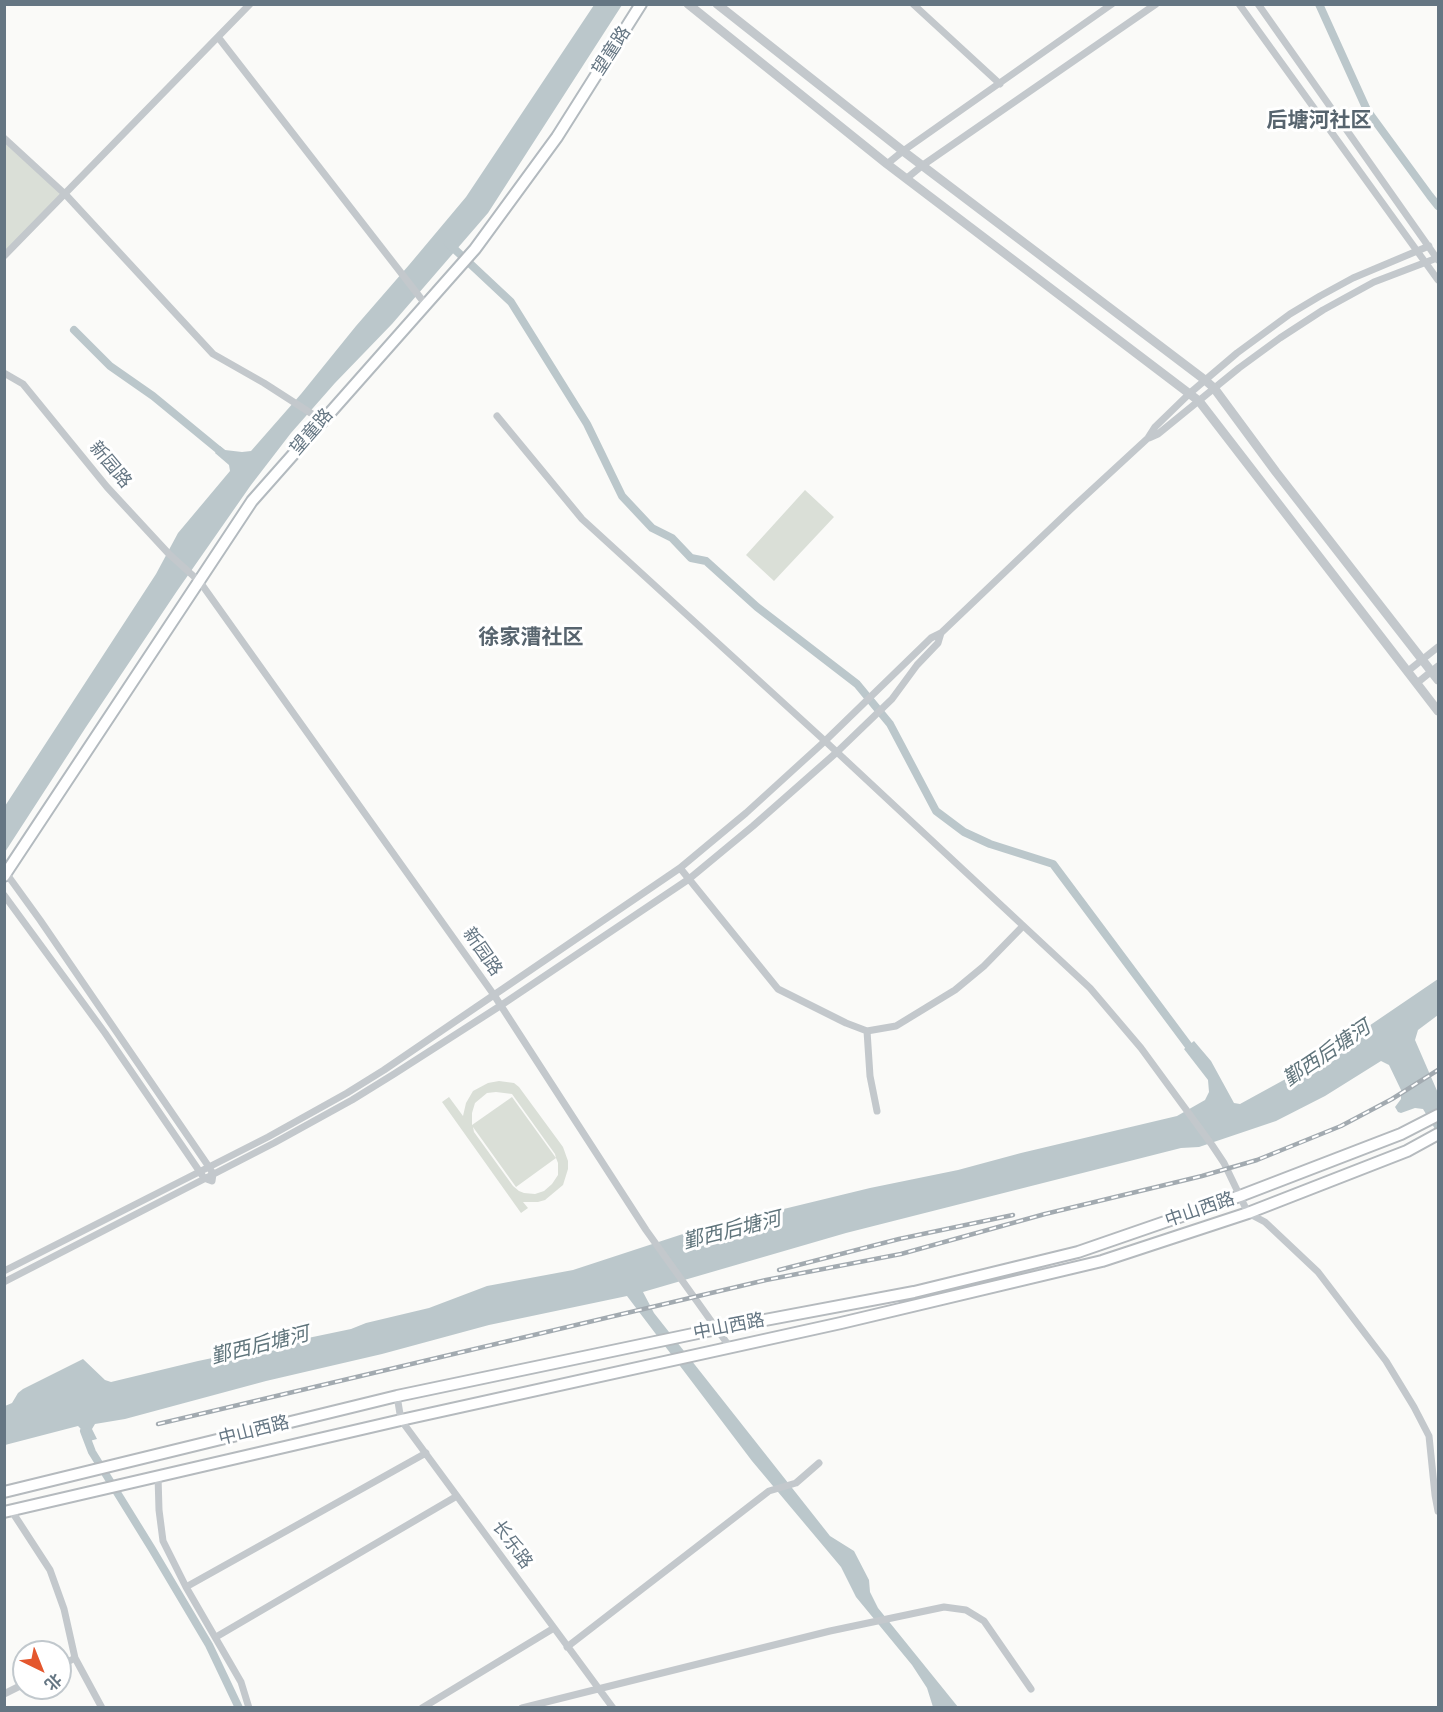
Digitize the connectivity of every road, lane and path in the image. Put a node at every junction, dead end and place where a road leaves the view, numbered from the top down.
1 (250, 4) edge
2 (641, 4) edge
3 (688, 4) edge
4 (717, 4) edge
5 (913, 4) edge
6 (1112, 4) edge
7 (1156, 4) edge
8 (1239, 4) edge
9 (1258, 4) edge
10 (218, 38) junction
11 (1000, 84) junction
12 (4, 138) edge
13 (903, 151) junction
14 (887, 164) junction
15 (922, 165) junction
16 (907, 178) junction
17 (66, 195) junction
18 (1430, 246) junction
19 (1418, 250) junction
20 (4, 256) edge
21 (1438, 259) edge
22 (1426, 262) junction
23 (1438, 280) edge
24 (426, 305) junction
25 (4, 373) edge
26 (1205, 380) junction
27 (1214, 388) junction
28 (1190, 393) junction
29 (1198, 401) junction
30 (497, 416) dead end
31 (322, 421) junction
32 (1148, 438) junction
33 (196, 579) junction
34 (941, 633) junction
35 (1438, 647) edge
36 (1422, 659) junction
37 (1435, 669) edge
38 (1408, 671) junction
39 (1438, 680) edge
40 (1417, 683) junction
41 (1438, 711) edge
42 (825, 741) junction
43 (837, 752) junction
44 (680, 868) junction
45 (5, 874) edge
46 (689, 879) junction
47 (4, 895) edge
48 (1023, 926) junction
49 (494, 995) junction
50 (501, 1006) junction
51 (867, 1031) junction
52 (877, 1111) dead end
53 (1438, 1115) edge
54 (1438, 1134) edge
55 (209, 1167) junction
56 (213, 1174) junction
57 (202, 1175) junction
58 (1240, 1196) junction
59 (1248, 1213) junction
60 (4, 1271) edge
61 (4, 1282) edge
62 (717, 1329) junction
63 (729, 1346) junction
64 (397, 1396) junction
65 (401, 1420) junction
66 (426, 1453) junction
67 (819, 1463) dead end
68 (158, 1476) junction
69 (4, 1492) edge
70 (457, 1496) junction
71 (8, 1511) edge
72 (1438, 1511) edge
73 (186, 1587) junction
74 (554, 1628) junction
75 (216, 1637) junction
76 (567, 1647) junction
77 (75, 1658) junction
78 (72, 1660) edge
79 (600, 1689) junction
80 (1031, 1689) dead end
81 (102, 1707) edge
82 (249, 1707) edge
83 (422, 1707) edge
84 (522, 1707) edge
85 (613, 1707) edge

1 - 10 street
2 - 24 main road, 望童路
3 - 14 street
4 - 13 street
5 - 11 street
6 - 11 street
7 - 15 street
8 - 19 street
9 - 18 street
10 - 17 street
10 - 24 street
11 - 13 street
12 - 17 street
13 - 14 street
13 - 15 street
14 - 16 street
15 - 16 street
15 - 26 street
16 - 28 street
17 - 20 street
17 - 31 street
18 - 19 street
18 - 21 street
19 - 22 street
19 - 26 street
21 - 22 street
22 - 23 street
22 - 27 street
24 - 31 main road, 望童路
25 - 33 street, 新园路
26 - 27 street
26 - 28 street
27 - 29 street
27 - 36 street
28 - 29 street
28 - 32 street
29 - 32 street
29 - 38 street
30 - 42 street
31 - 33 main road, 望童路
32 - 34 street
33 - 45 main road, 望童路
33 - 49 street, 新园路
34 - 42 street
34 - 43 street
35 - 36 street
36 - 37 street
36 - 38 street
37 - 39 street
37 - 40 street
38 - 40 street
40 - 41 street
42 - 43 street
42 - 44 street
43 - 46 street
43 - 48 street
44 - 46 street
44 - 49 street
45 - 55 street
46 - 50 street
46 - 51 street
47 - 57 street
48 - 51 street
48 - 58 street
49 - 50 street, 新园路
49 - 55 street
50 - 56 street
50 - 62 street, 新园路
51 - 52 street
53 - 58 main road, 中山西路
54 - 59 main road, 中山西路
55 - 56 street
55 - 57 street
56 - 57 street
57 - 60 street
57 - 61 street
58 - 59 street
58 - 62 main road, 中山西路
59 - 63 main road, 中山西路
59 - 72 street
62 - 63 street, 新园路
62 - 64 main road, 中山西路
63 - 65 main road, 中山西路
64 - 65 street, 长乐路
64 - 69 main road, 中山西路
65 - 66 street, 长乐路
65 - 68 main road, 中山西路
66 - 70 street, 长乐路
66 - 73 street
67 - 76 street
68 - 71 main road, 中山西路
68 - 73 street
70 - 74 street, 长乐路
70 - 75 street
71 - 77 street
73 - 75 street
74 - 76 street, 长乐路
74 - 83 street
75 - 82 street
76 - 79 street, 长乐路
77 - 78 street
77 - 81 street
79 - 80 street
79 - 84 street
79 - 85 street, 长乐路

